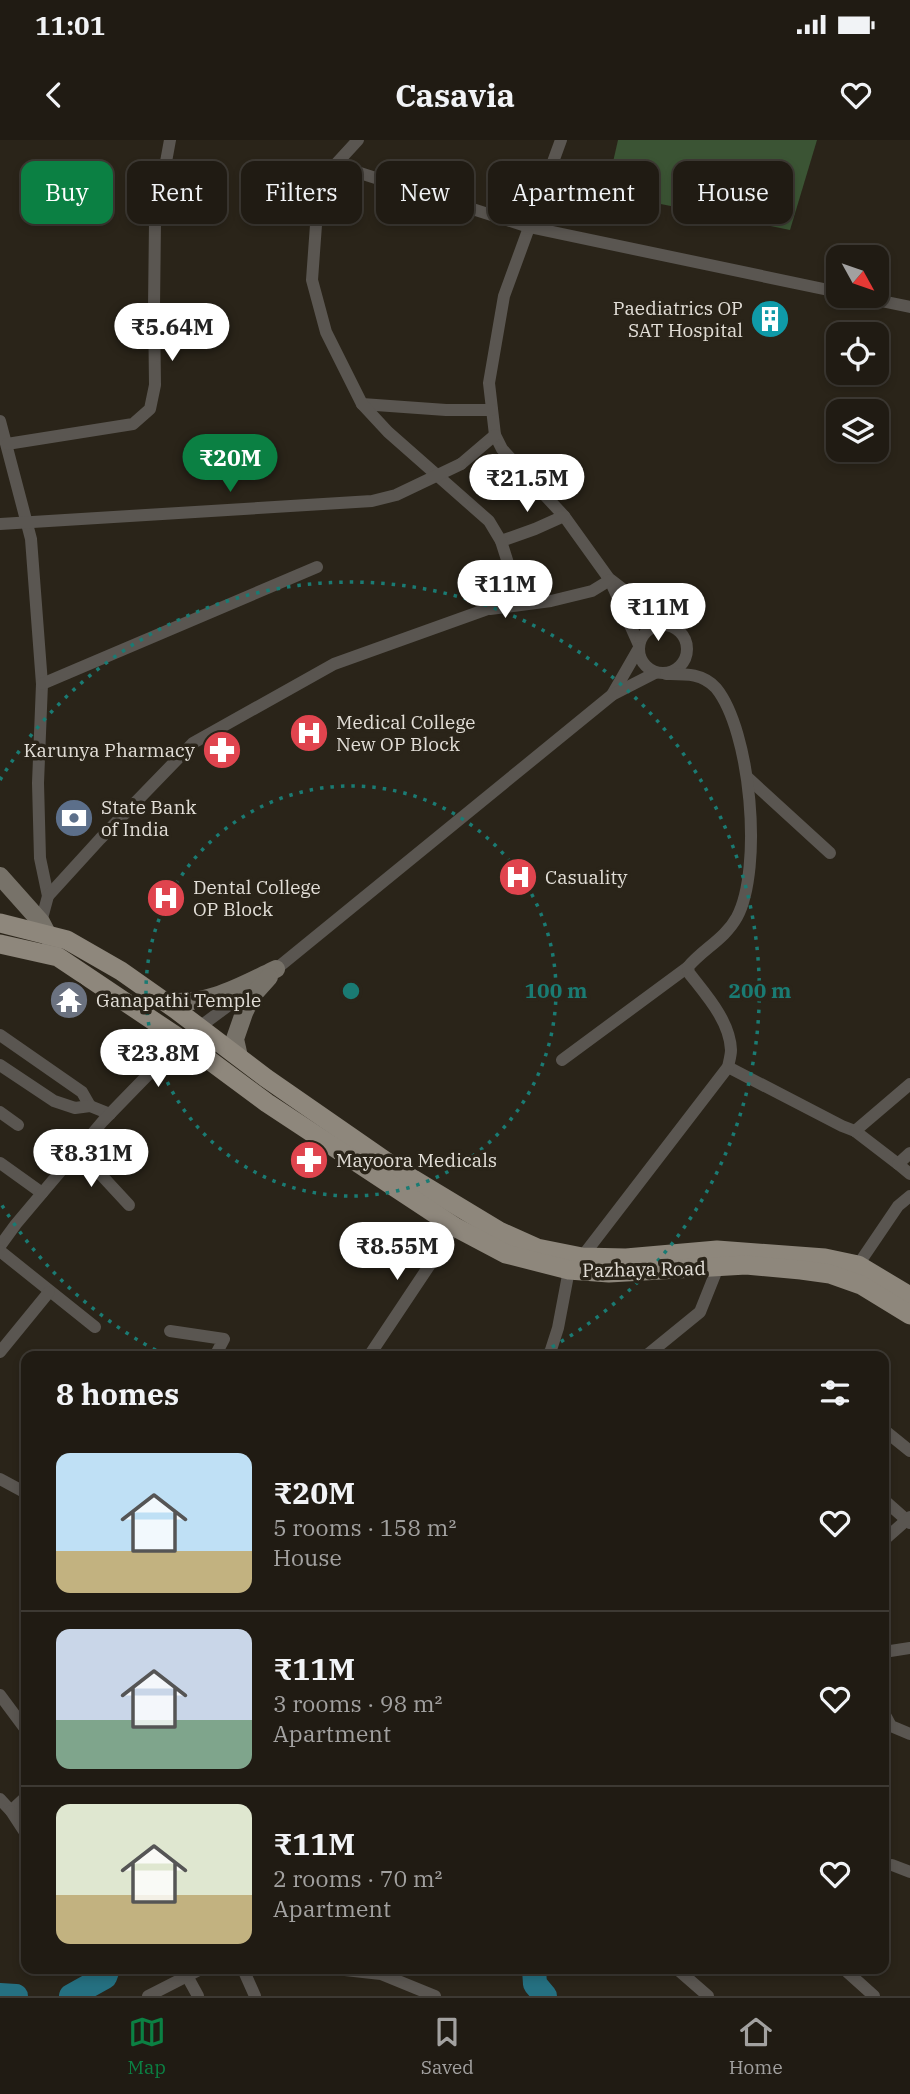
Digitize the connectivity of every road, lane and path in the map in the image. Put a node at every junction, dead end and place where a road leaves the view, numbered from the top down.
1 (170, 140) edge
2 (358, 140) edge
3 (561, 140) edge
4 (339, 161) edge
5 (362, 175) edge
6 (316, 224) edge
7 (529, 227) junction
8 (826, 289) edge
9 (889, 303) edge
10 (910, 307) edge
11 (362, 404) junction
12 (492, 410) junction
13 (0, 421) edge
14 (495, 435) junction
15 (7, 444) junction
16 (564, 516) junction
17 (0, 524) edge
18 (501, 541) junction
19 (317, 567) dead end
20 (610, 580) junction
21 (490, 608) junction
22 (669, 625) junction
23 (639, 646) junction
24 (661, 673) junction
25 (42, 684) junction
26 (612, 695) junction
27 (748, 778) junction
28 (830, 853) dead end
29 (0, 876) edge
30 (48, 896) junction
31 (0, 923) edge
32 (44, 928) junction
33 (0, 944) edge
34 (58, 957) junction
35 (688, 967) junction
36 (276, 969) junction
37 (163, 1001) junction
38 (200, 1027) junction
39 (0, 1035) edge
40 (182, 1040) junction
41 (239, 1057) junction
42 (562, 1060) dead end
43 (0, 1065) edge
44 (728, 1067) junction
45 (910, 1084) edge
46 (90, 1106) junction
47 (0, 1112) edge
48 (110, 1114) junction
49 (18, 1125) dead end
50 (855, 1131) junction
51 (79, 1151) junction
52 (910, 1153) edge
53 (0, 1163) edge
54 (898, 1164) junction
55 (910, 1174) edge
56 (42, 1193) junction
57 (910, 1196) edge
58 (129, 1205) dead end
59 (455, 1227) junction
60 (0, 1245) edge
61 (0, 1251) edge
62 (858, 1265) junction
63 (577, 1266) junction
64 (718, 1267) junction
65 (49, 1292) junction
66 (910, 1296) edge
67 (910, 1315) edge
68 (95, 1327) dead end
69 (170, 1331) dead end
70 (218, 1351) edge
71 (372, 1351) edge
72 (551, 1351) edge
73 (652, 1351) edge
74 (0, 1352) edge
75 (889, 1434) edge
76 (910, 1451) edge
77 (0, 1479) edge
78 (21, 1490) edge
79 (889, 1504) edge
80 (909, 1520) edge
81 (889, 1535) edge
82 (910, 1648) edge
83 (889, 1651) edge
84 (0, 1695) edge
85 (21, 1723) edge
86 (889, 1726) edge
87 (910, 1734) edge
88 (0, 1799) edge
89 (21, 1802) edge
90 (11, 1811) junction
91 (21, 1826) edge
92 (892, 1865) dead end
93 (910, 1872) edge
94 (191, 1974) edge
95 (245, 1974) edge
96 (381, 1974) edge
97 (683, 1974) edge
98 (850, 1974) edge
99 (187, 1976) junction
100 (148, 1996) edge
101 (198, 1996) edge
102 (256, 1996) edge
103 (435, 1996) edge
104 (708, 1996) edge
105 (874, 1996) edge

1 - 15 street
2 - 4 street
3 - 7 street
5 - 7 street
6 - 11 street
7 - 8 street
7 - 12 street
9 - 10 street
11 - 12 street
11 - 18 street
12 - 14 street
13 - 15 street
14 - 16 street
14 - 17 street, bridge
15 - 25 street
16 - 18 street
16 - 20 street
18 - 21 street
19 - 25 street
20 - 21 street
20 - 22 street
20 - 23 street
21 - 30 street
22 - 23 street
22 - 24 street
23 - 24 street
23 - 26 street
24 - 26 street
24 - 27 street
25 - 30 street
26 - 36 street
27 - 28 street
27 - 35 street
29 - 32 main road
30 - 32 street
31 - 32 main road
32 - 34 main road
32 - 37 main road
33 - 34 main road
34 - 40 main road, Pazhaya Road
35 - 42 street
35 - 44 street
36 - 37 main road
36 - 38 street
36 - 41 main road
37 - 38 main road
38 - 40 street
38 - 41 main road
39 - 46 street
40 - 48 street
40 - 59 main road, Pazhaya Road
41 - 63 main road
43 - 46 street
44 - 50 street
44 - 63 street
45 - 50 street
46 - 48 street
47 - 49 street
48 - 51 street
50 - 54 street
51 - 56 street
51 - 58 street
52 - 54 street
53 - 56 street
54 - 55 street
56 - 60 street
57 - 62 street
59 - 63 main road, Pazhaya Road
59 - 71 street
61 - 65 street
62 - 63 main road
62 - 66 main road
63 - 64 main road, Pazhaya Road
63 - 72 street
64 - 67 main road, Pazhaya Road
64 - 73 street
65 - 68 street
65 - 74 street
69 - 70 street
75 - 76 street
77 - 78 street
79 - 80 street
80 - 81 street
82 - 83 street
84 - 85 street
86 - 87 street
88 - 90 street
89 - 90 street
90 - 91 street
92 - 93 street
94 - 99 street
95 - 102 street
96 - 103 street
97 - 104 street
98 - 105 street
99 - 100 street
99 - 101 street

